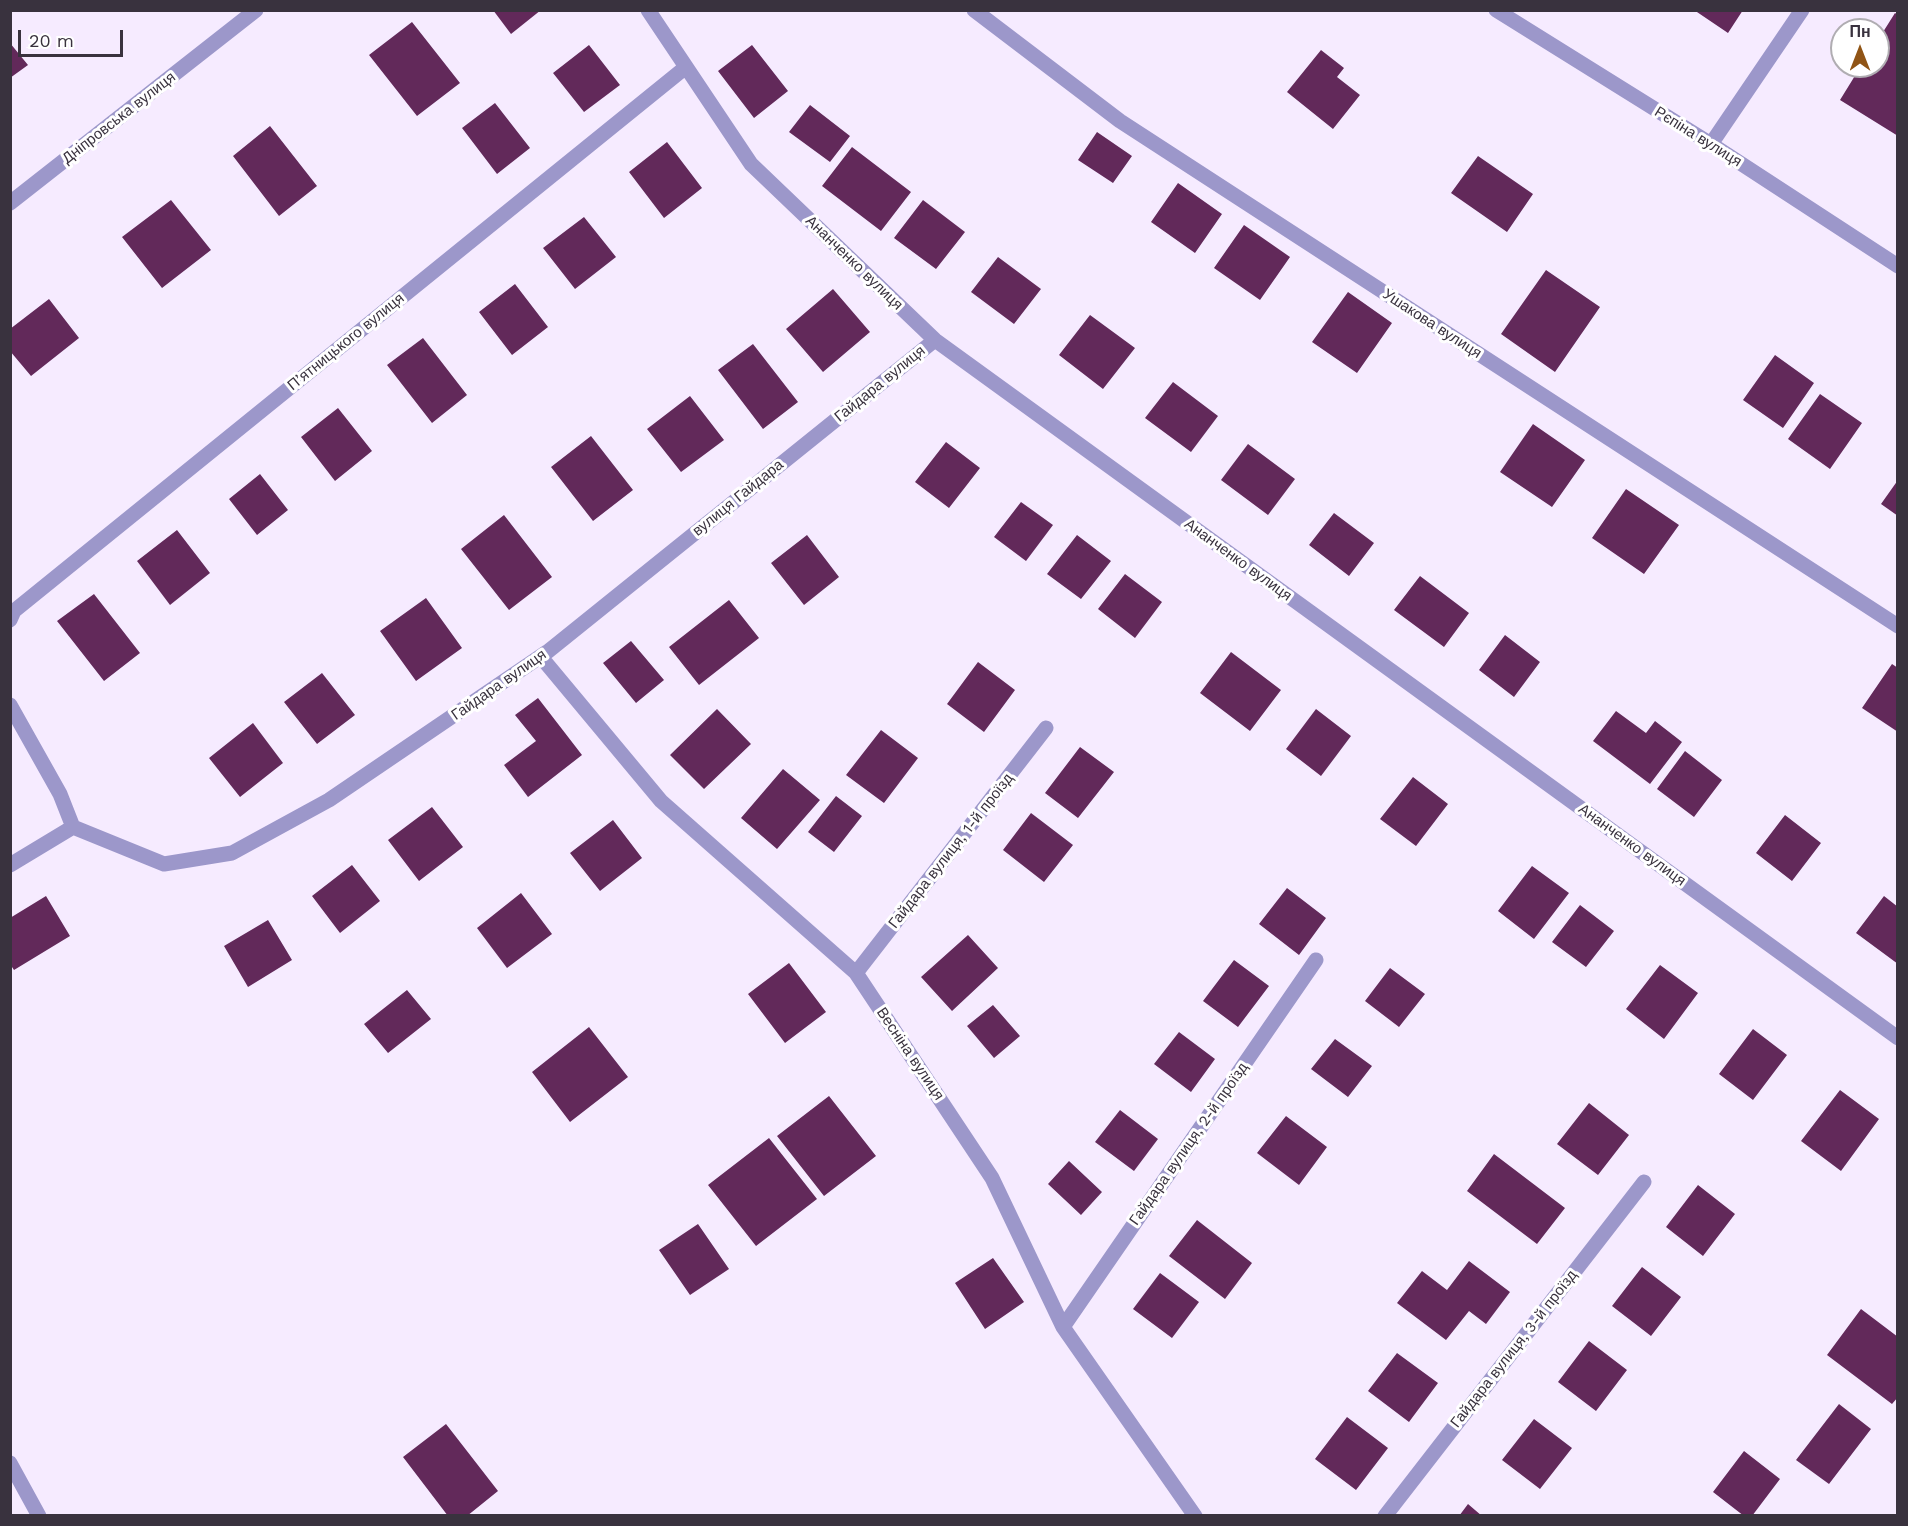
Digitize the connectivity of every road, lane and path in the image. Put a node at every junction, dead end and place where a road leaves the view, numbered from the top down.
1 (256, 10) edge
2 (648, 10) edge
3 (974, 10) edge
4 (1496, 10) edge
5 (1802, 10) edge
6 (686, 67) junction
7 (1711, 144) junction
8 (10, 203) edge
9 (1898, 266) edge
10 (935, 340) junction
11 (10, 620) edge
12 (1898, 626) edge
13 (541, 657) junction
14 (10, 705) edge
15 (1046, 728) dead end
16 (73, 826) junction
17 (10, 865) edge
18 (1316, 960) dead end
19 (856, 973) junction
20 (1898, 1038) edge
21 (1644, 1182) dead end
22 (1063, 1327) junction
23 (10, 1463) edge
24 (39, 1515) edge
25 (1196, 1515) edge
26 (1385, 1515) edge

1 - 8 street, Дніпровська вулиця
2 - 6 street, Ананченко вулиця
3 - 12 street, Ушакова вулиця
4 - 7 street, Рєпіна вулиця
5 - 7 street
6 - 10 street, Ананченко вулиця
6 - 11 street, П’ятницького вулиця
7 - 9 street, Рєпіна вулиця
10 - 13 street, вулиця Гайдара
10 - 20 street, Ананченко вулиця
13 - 16 street, Гайдара вулиця
13 - 19 street, Весніна вулиця
14 - 16 street
15 - 19 street, Гайдара вулиця, 1-й проїзд
16 - 17 street
18 - 22 street, Гайдара вулиця, 2-й проїзд
19 - 22 street, Весніна вулиця
21 - 26 street, Гайдара вулиця, 3-й проїзд
22 - 25 street, Весніна вулиця
23 - 24 street

